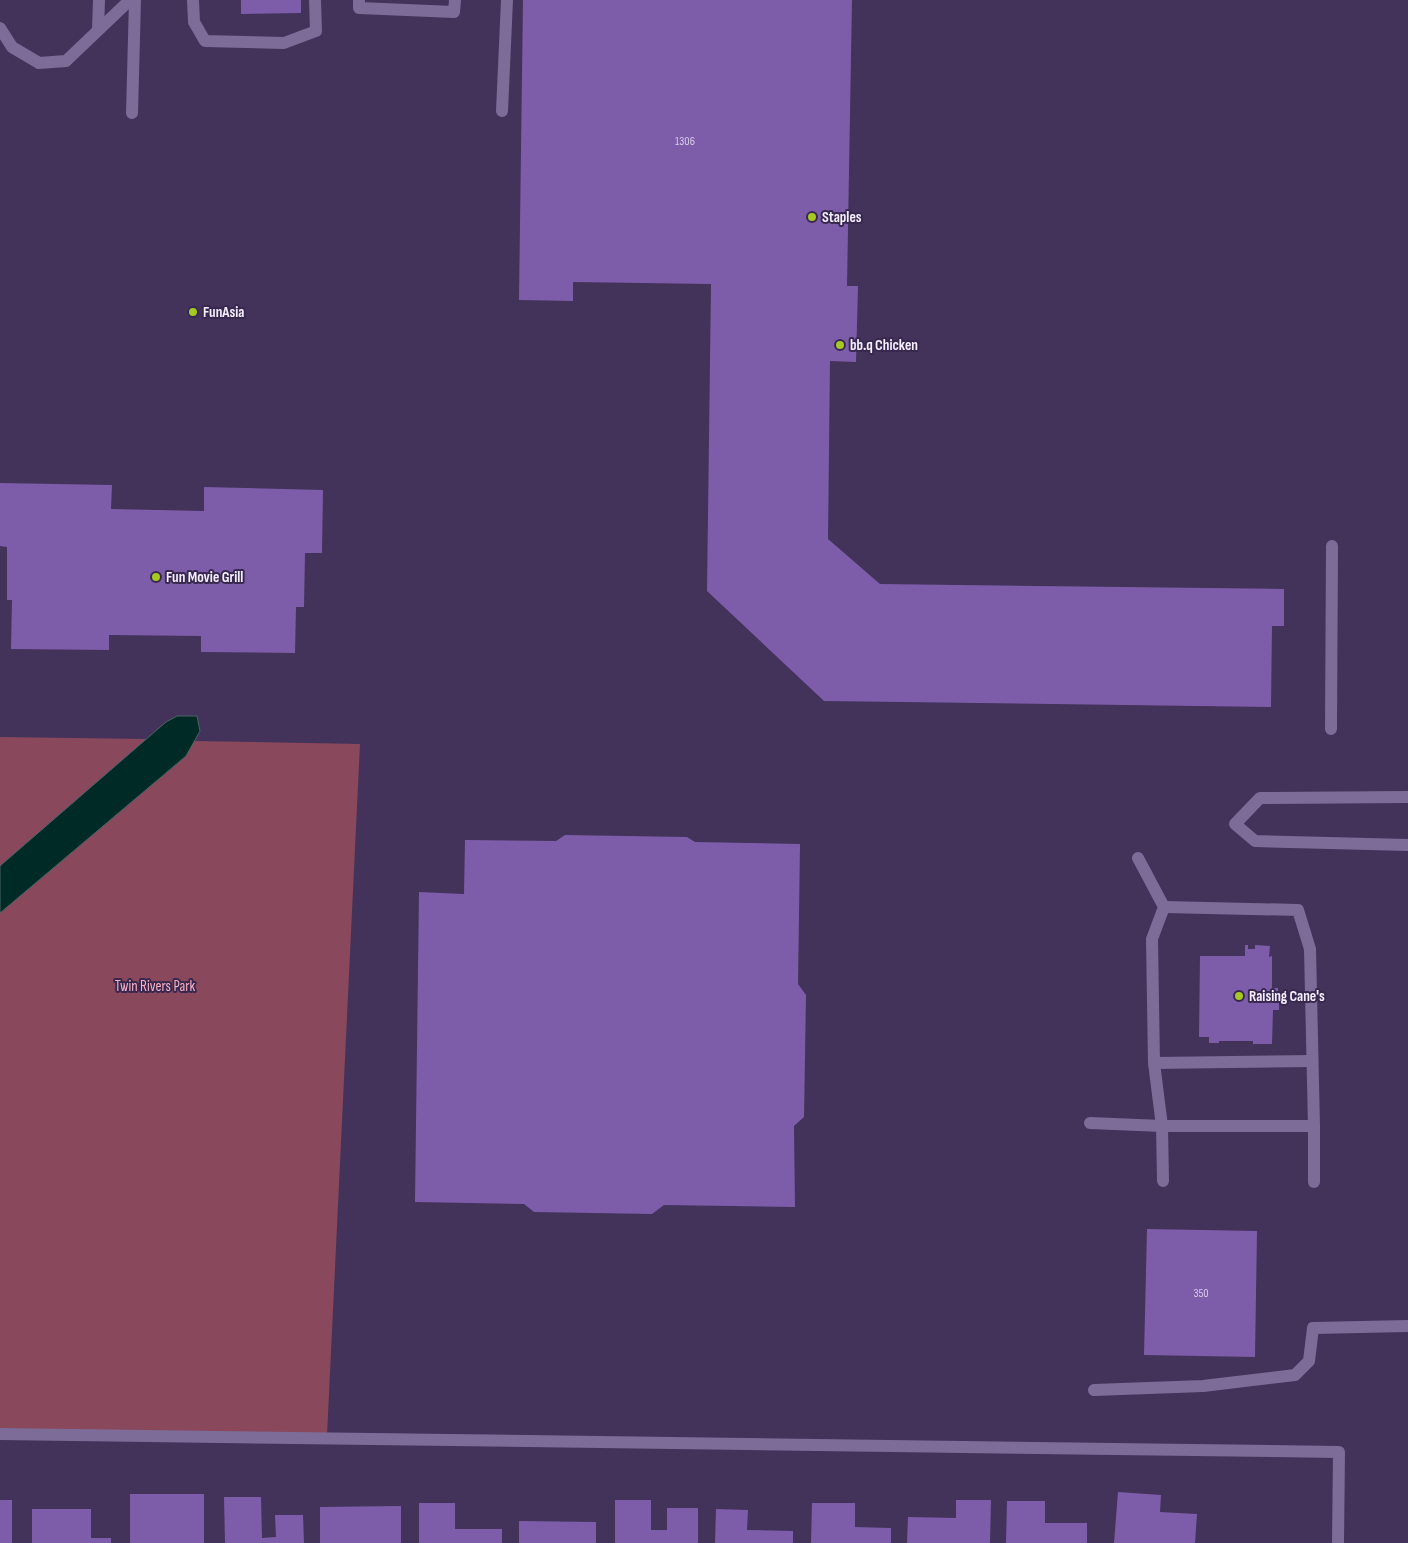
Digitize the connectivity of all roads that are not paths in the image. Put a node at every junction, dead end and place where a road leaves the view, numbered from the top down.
1 (99, 0) edge
2 (130, 0) edge
3 (135, 0) edge
4 (193, 0) edge
5 (315, 0) edge
6 (359, 0) edge
7 (455, 0) edge
8 (506, 0) edge
9 (0, 28) edge
10 (98, 30) junction
11 (502, 111) dead end
12 (132, 113) dead end
13 (1332, 546) dead end
14 (1331, 729) dead end
15 (1408, 797) edge
16 (1408, 845) edge
17 (1138, 858) dead end
18 (1164, 907) junction
19 (1312, 1061) junction
20 (1154, 1063) junction
21 (1090, 1124) dead end
22 (1162, 1126) junction
23 (1314, 1126) junction
24 (1163, 1181) dead end
25 (1314, 1182) dead end
26 (1408, 1326) edge
27 (1094, 1390) dead end
28 (0, 1434) edge
29 (1338, 1543) edge

1 - 10 lane
2 - 10 lane
3 - 12 lane
4 - 5 lane
6 - 7 lane
8 - 11 lane
9 - 10 lane
13 - 14 lane
15 - 16 lane
17 - 18 lane
18 - 19 lane
18 - 20 lane
19 - 20 lane
19 - 23 lane
20 - 22 lane
21 - 22 lane
22 - 23 lane
22 - 24 lane
23 - 25 lane
26 - 27 lane
28 - 29 lane

